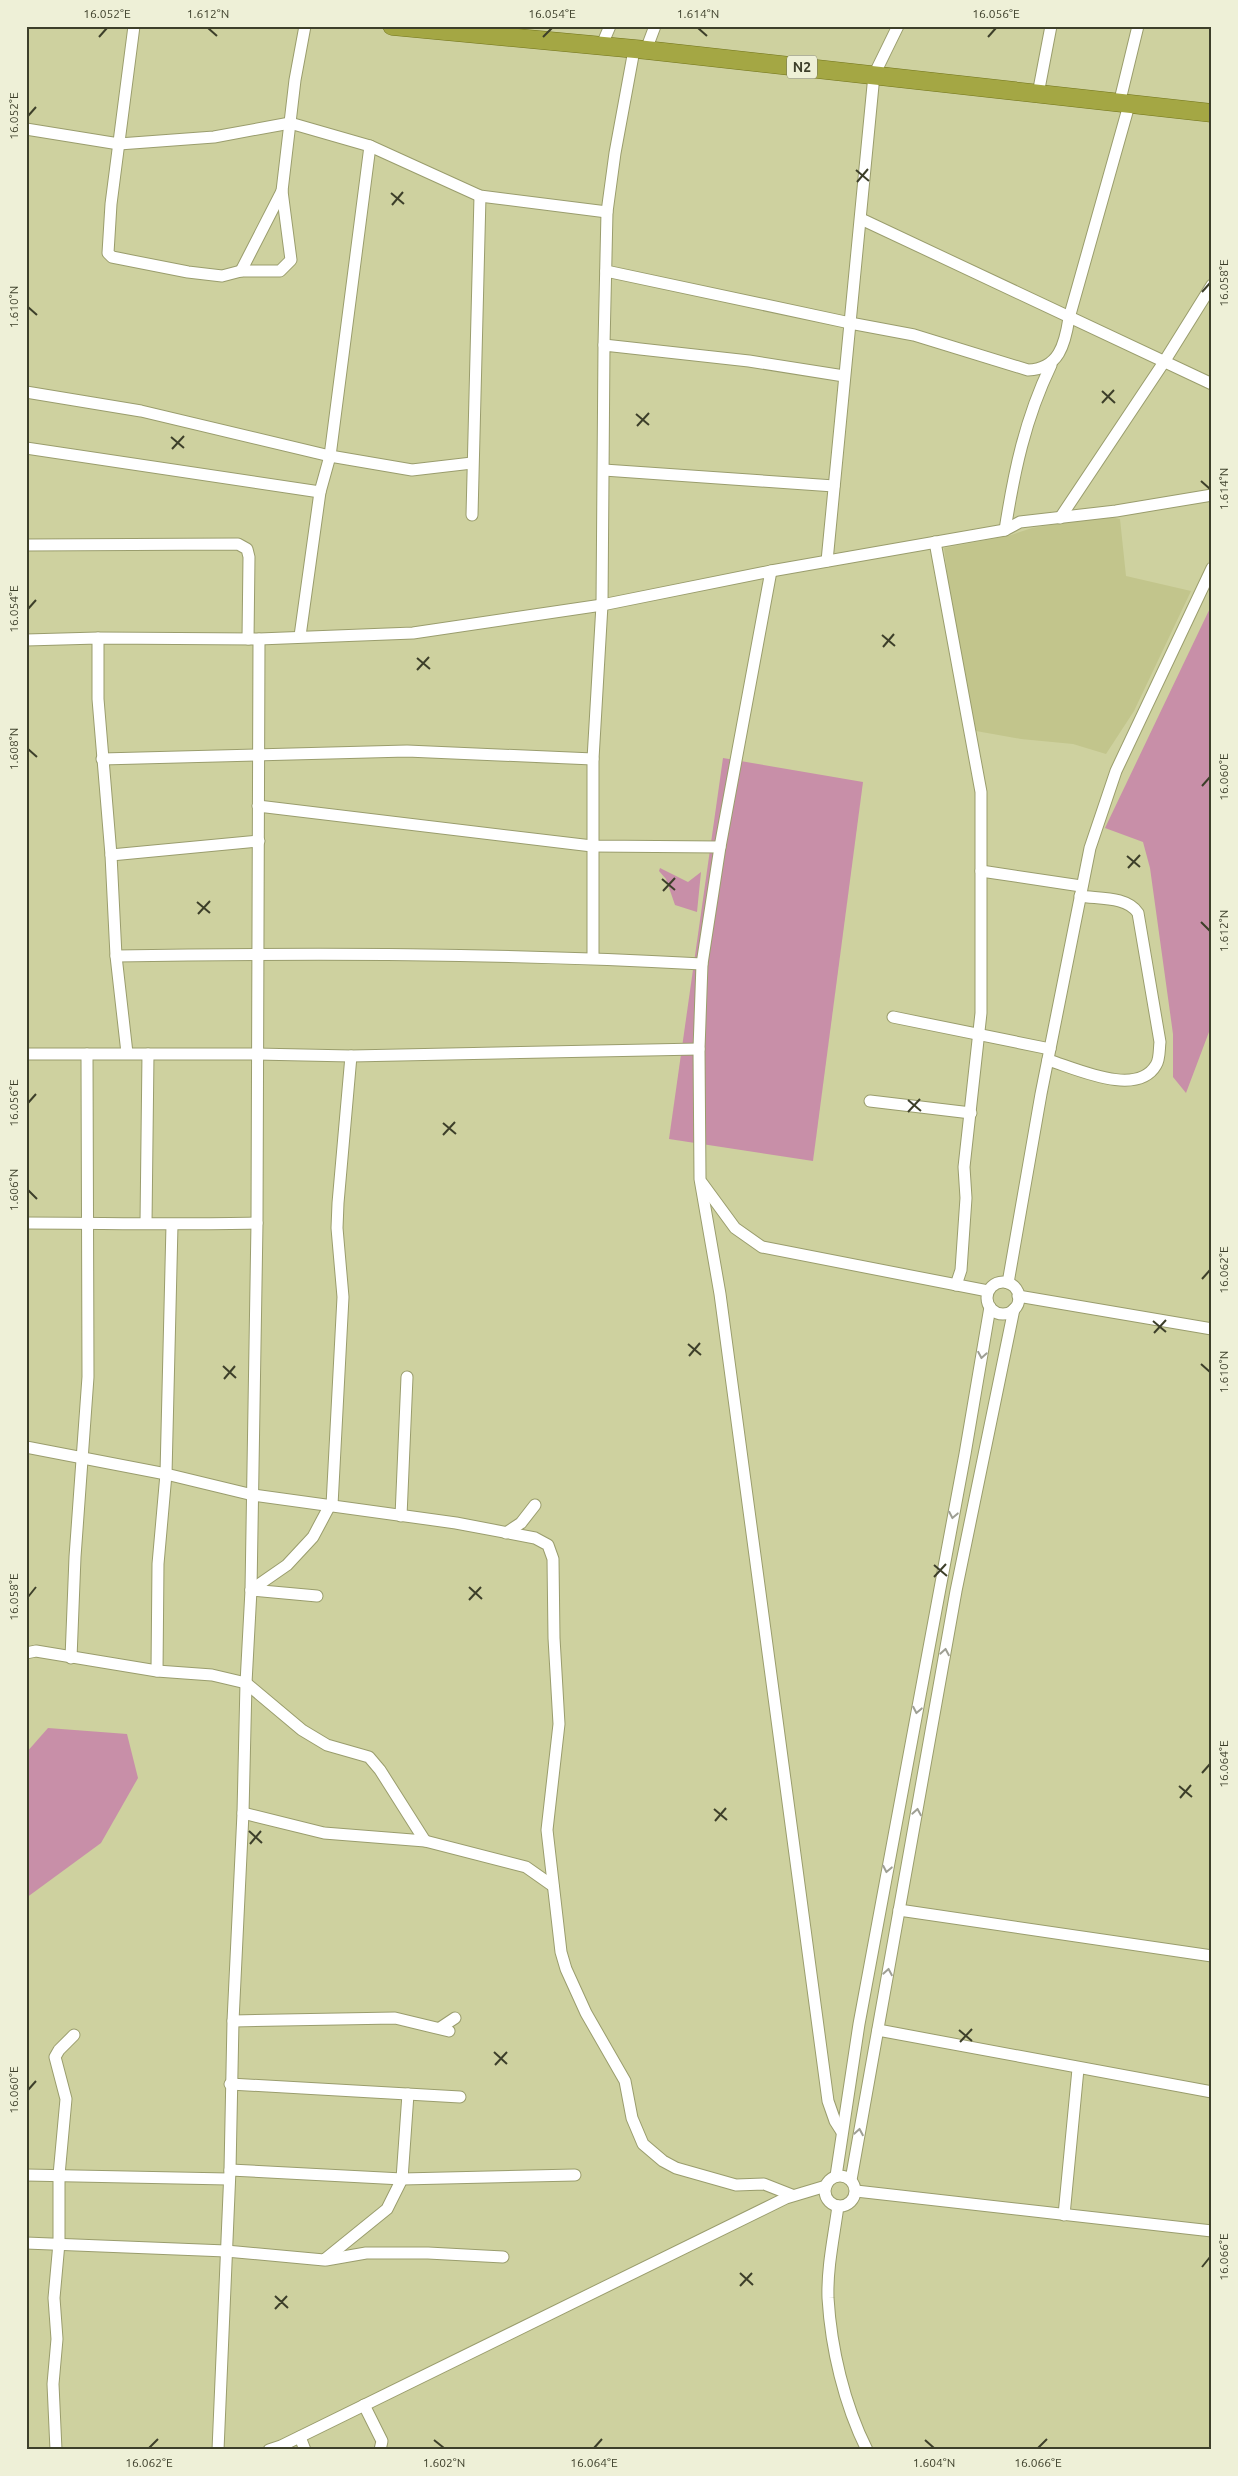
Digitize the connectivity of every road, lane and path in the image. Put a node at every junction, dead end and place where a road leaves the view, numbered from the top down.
1 (134, 26) edge
2 (305, 26) edge
3 (392, 26) edge
4 (610, 26) edge
5 (654, 26) edge
6 (898, 26) edge
7 (1051, 26) edge
8 (1138, 26) edge
9 (453, 29) edge
10 (601, 47) junction
11 (640, 50) junction
12 (874, 75) junction
13 (1038, 94) junction
14 (1124, 105) junction
15 (1212, 113) edge
16 (290, 123) junction
17 (26, 129) edge
18 (119, 144) junction
19 (370, 146) junction
20 (282, 191) junction
21 (480, 196) junction
22 (607, 212) junction
23 (861, 219) junction
24 (241, 271) junction
25 (606, 271) junction
26 (1212, 285) edge
27 (1069, 318) junction
28 (850, 323) junction
29 (604, 345) junction
30 (1164, 362) junction
31 (1051, 365) junction
32 (844, 376) junction
33 (1212, 384) edge
34 (26, 392) edge
35 (26, 448) edge
36 (330, 456) junction
37 (472, 463) junction
38 (604, 470) junction
39 (834, 486) junction
40 (320, 492) junction
41 (1212, 495) edge
42 (472, 515) dead end
43 (1060, 518) junction
44 (1005, 530) junction
45 (935, 542) junction
46 (26, 545) edge
47 (827, 561) junction
48 (1212, 568) edge
49 (771, 571) junction
50 (602, 605) junction
51 (300, 636) junction
52 (98, 638) junction
53 (253, 639) junction
54 (26, 640) edge
55 (258, 753) junction
56 (102, 759) junction
57 (593, 759) junction
58 (258, 806) junction
59 (259, 841) junction
60 (592, 846) junction
61 (720, 846) junction
62 (111, 855) junction
63 (981, 871) junction
64 (1081, 891) junction
65 (258, 954) junction
66 (116, 956) junction
67 (593, 958) junction
68 (702, 964) junction
69 (893, 1017) dead end
70 (978, 1036) junction
71 (699, 1049) junction
72 (127, 1053) junction
73 (26, 1054) edge
74 (87, 1054) junction
75 (148, 1054) junction
76 (256, 1054) junction
77 (1049, 1055) junction
78 (351, 1056) junction
79 (870, 1101) dead end
80 (971, 1113) junction
81 (700, 1180) junction
82 (87, 1222) junction
83 (26, 1223) edge
84 (146, 1223) junction
85 (257, 1223) junction
86 (172, 1225) junction
87 (1008, 1283) junction
88 (956, 1285) junction
89 (988, 1291) junction
90 (1018, 1296) junction
91 (990, 1307) junction
92 (1014, 1309) junction
93 (1212, 1329) edge
94 (407, 1378) dead end
95 (26, 1447) edge
96 (82, 1457) junction
97 (166, 1474) junction
98 (253, 1495) junction
99 (331, 1505) junction
100 (535, 1505) dead end
101 (401, 1516) junction
102 (506, 1533) junction
103 (251, 1590) junction
104 (317, 1596) dead end
105 (26, 1653) edge
106 (71, 1658) junction
107 (157, 1671) junction
108 (246, 1683) junction
109 (243, 1813) junction
110 (425, 1841) junction
111 (553, 1886) junction
112 (900, 1910) junction
113 (1212, 1956) edge
114 (454, 2018) dead end
115 (233, 2022) junction
116 (878, 2030) junction
117 (74, 2035) dead end
118 (1078, 2069) junction
119 (230, 2084) junction
120 (1212, 2092) edge
121 (408, 2094) junction
122 (460, 2097) dead end
123 (842, 2132) junction
124 (229, 2174) junction
125 (575, 2174) dead end
126 (26, 2175) edge
127 (59, 2175) junction
128 (836, 2176) junction
129 (402, 2179) junction
130 (851, 2180) junction
131 (826, 2186) junction
132 (856, 2191) junction
133 (792, 2195) junction
134 (838, 2206) junction
135 (1064, 2215) junction
136 (1212, 2231) edge
137 (26, 2243) edge
138 (59, 2243) junction
139 (226, 2251) junction
140 (503, 2257) dead end
141 (324, 2260) junction
142 (364, 2406) junction
143 (300, 2437) junction
144 (56, 2450) edge
145 (218, 2450) edge
146 (269, 2450) edge
147 (305, 2450) edge
148 (380, 2450) edge
149 (867, 2450) edge

1 - 18 street
2 - 16 street
3 - 9 highway, N2
4 - 10 street
5 - 11 street
6 - 12 street
7 - 13 street
8 - 14 street
9 - 10 highway, N2
10 - 11 highway, N2
11 - 12 highway, N2
11 - 22 street
12 - 13 highway, N2
12 - 23 street
13 - 14 highway, N2
14 - 15 highway, N2
14 - 27 street
16 - 18 street
16 - 19 street
16 - 20 street
17 - 18 street
18 - 24 street
19 - 21 street
19 - 36 street
20 - 24 street
20 - 24 street
21 - 22 street
21 - 37 street
22 - 25 street
23 - 27 street
23 - 28 street
25 - 28 street
25 - 29 street
26 - 30 street
27 - 30 street
27 - 31 street
28 - 31 street
28 - 32 street
29 - 32 street
29 - 38 street
30 - 33 street
30 - 43 street
31 - 44 street
32 - 39 street
34 - 36 street
35 - 40 street
36 - 37 street
36 - 40 street
37 - 42 street
38 - 39 street
38 - 50 street
39 - 47 street
40 - 51 street
41 - 43 street
43 - 44 street
44 - 45 street
45 - 47 street
45 - 63 street
46 - 53 street
47 - 49 street
48 - 64 street
49 - 50 street
49 - 61 street
50 - 51 street
50 - 57 street
51 - 53 street
52 - 53 street
52 - 54 street
52 - 56 street
53 - 55 street
55 - 56 street
55 - 57 street
55 - 58 street
56 - 62 street
57 - 60 street
58 - 59 street
58 - 60 street
59 - 62 street
59 - 65 street
60 - 61 street
60 - 67 street
61 - 68 street
62 - 66 street
63 - 64 street
63 - 70 street
64 - 77 street
64 - 77 street
65 - 66 street
65 - 67 street
65 - 76 street
66 - 72 street
67 - 68 street
68 - 71 street
69 - 70 street
70 - 77 street
70 - 80 street
71 - 78 street
71 - 81 street
72 - 74 street
72 - 75 street
73 - 74 street
74 - 82 street
75 - 76 street
75 - 84 street
76 - 78 street
76 - 85 street
77 - 87 street
78 - 99 street
79 - 80 street
80 - 88 street
81 - 88 street
81 - 123 street
82 - 83 street
82 - 84 street
82 - 96 street
84 - 86 street
85 - 86 street
85 - 98 street
86 - 97 street
87 - 89 street
87 - 90 street
88 - 89 street
89 - 91 street
90 - 92 street
90 - 93 street
91 - 92 street
91 -> 123 street
112 -> 92 street
94 - 101 street
95 - 96 street
96 - 97 street
96 - 106 street
97 - 98 street
97 - 107 street
98 - 99 street
98 - 103 street
99 - 101 street
99 - 103 street
100 - 102 street
101 - 102 street
102 - 111 street
103 - 104 street
103 - 108 street
105 - 106 street
106 - 107 street
107 - 108 street
108 - 109 street
108 - 110 street
109 - 110 street
109 - 115 street
110 - 111 street
111 - 133 street
112 - 113 street
116 -> 112 street
114 - 115 street
115 - 119 street
116 - 118 street
130 -> 116 street
117 - 127 street
118 - 120 street
118 - 135 street
119 - 121 street
119 - 124 street
121 - 122 street
121 - 129 street
123 - 128 street
124 - 127 street
124 - 129 street
124 - 139 street
125 - 129 street
126 - 127 street
127 - 138 street
128 - 130 street
128 - 131 street
129 - 141 street
130 - 132 street
131 - 133 street
131 - 134 street
132 - 134 street
132 - 135 street
133 - 142 street
134 - 149 street
135 - 136 street
137 - 138 street
138 - 139 street
138 - 144 street
139 - 141 street
139 - 145 street
140 - 141 street
142 - 143 street
142 - 148 street
143 - 146 street
143 - 147 street

